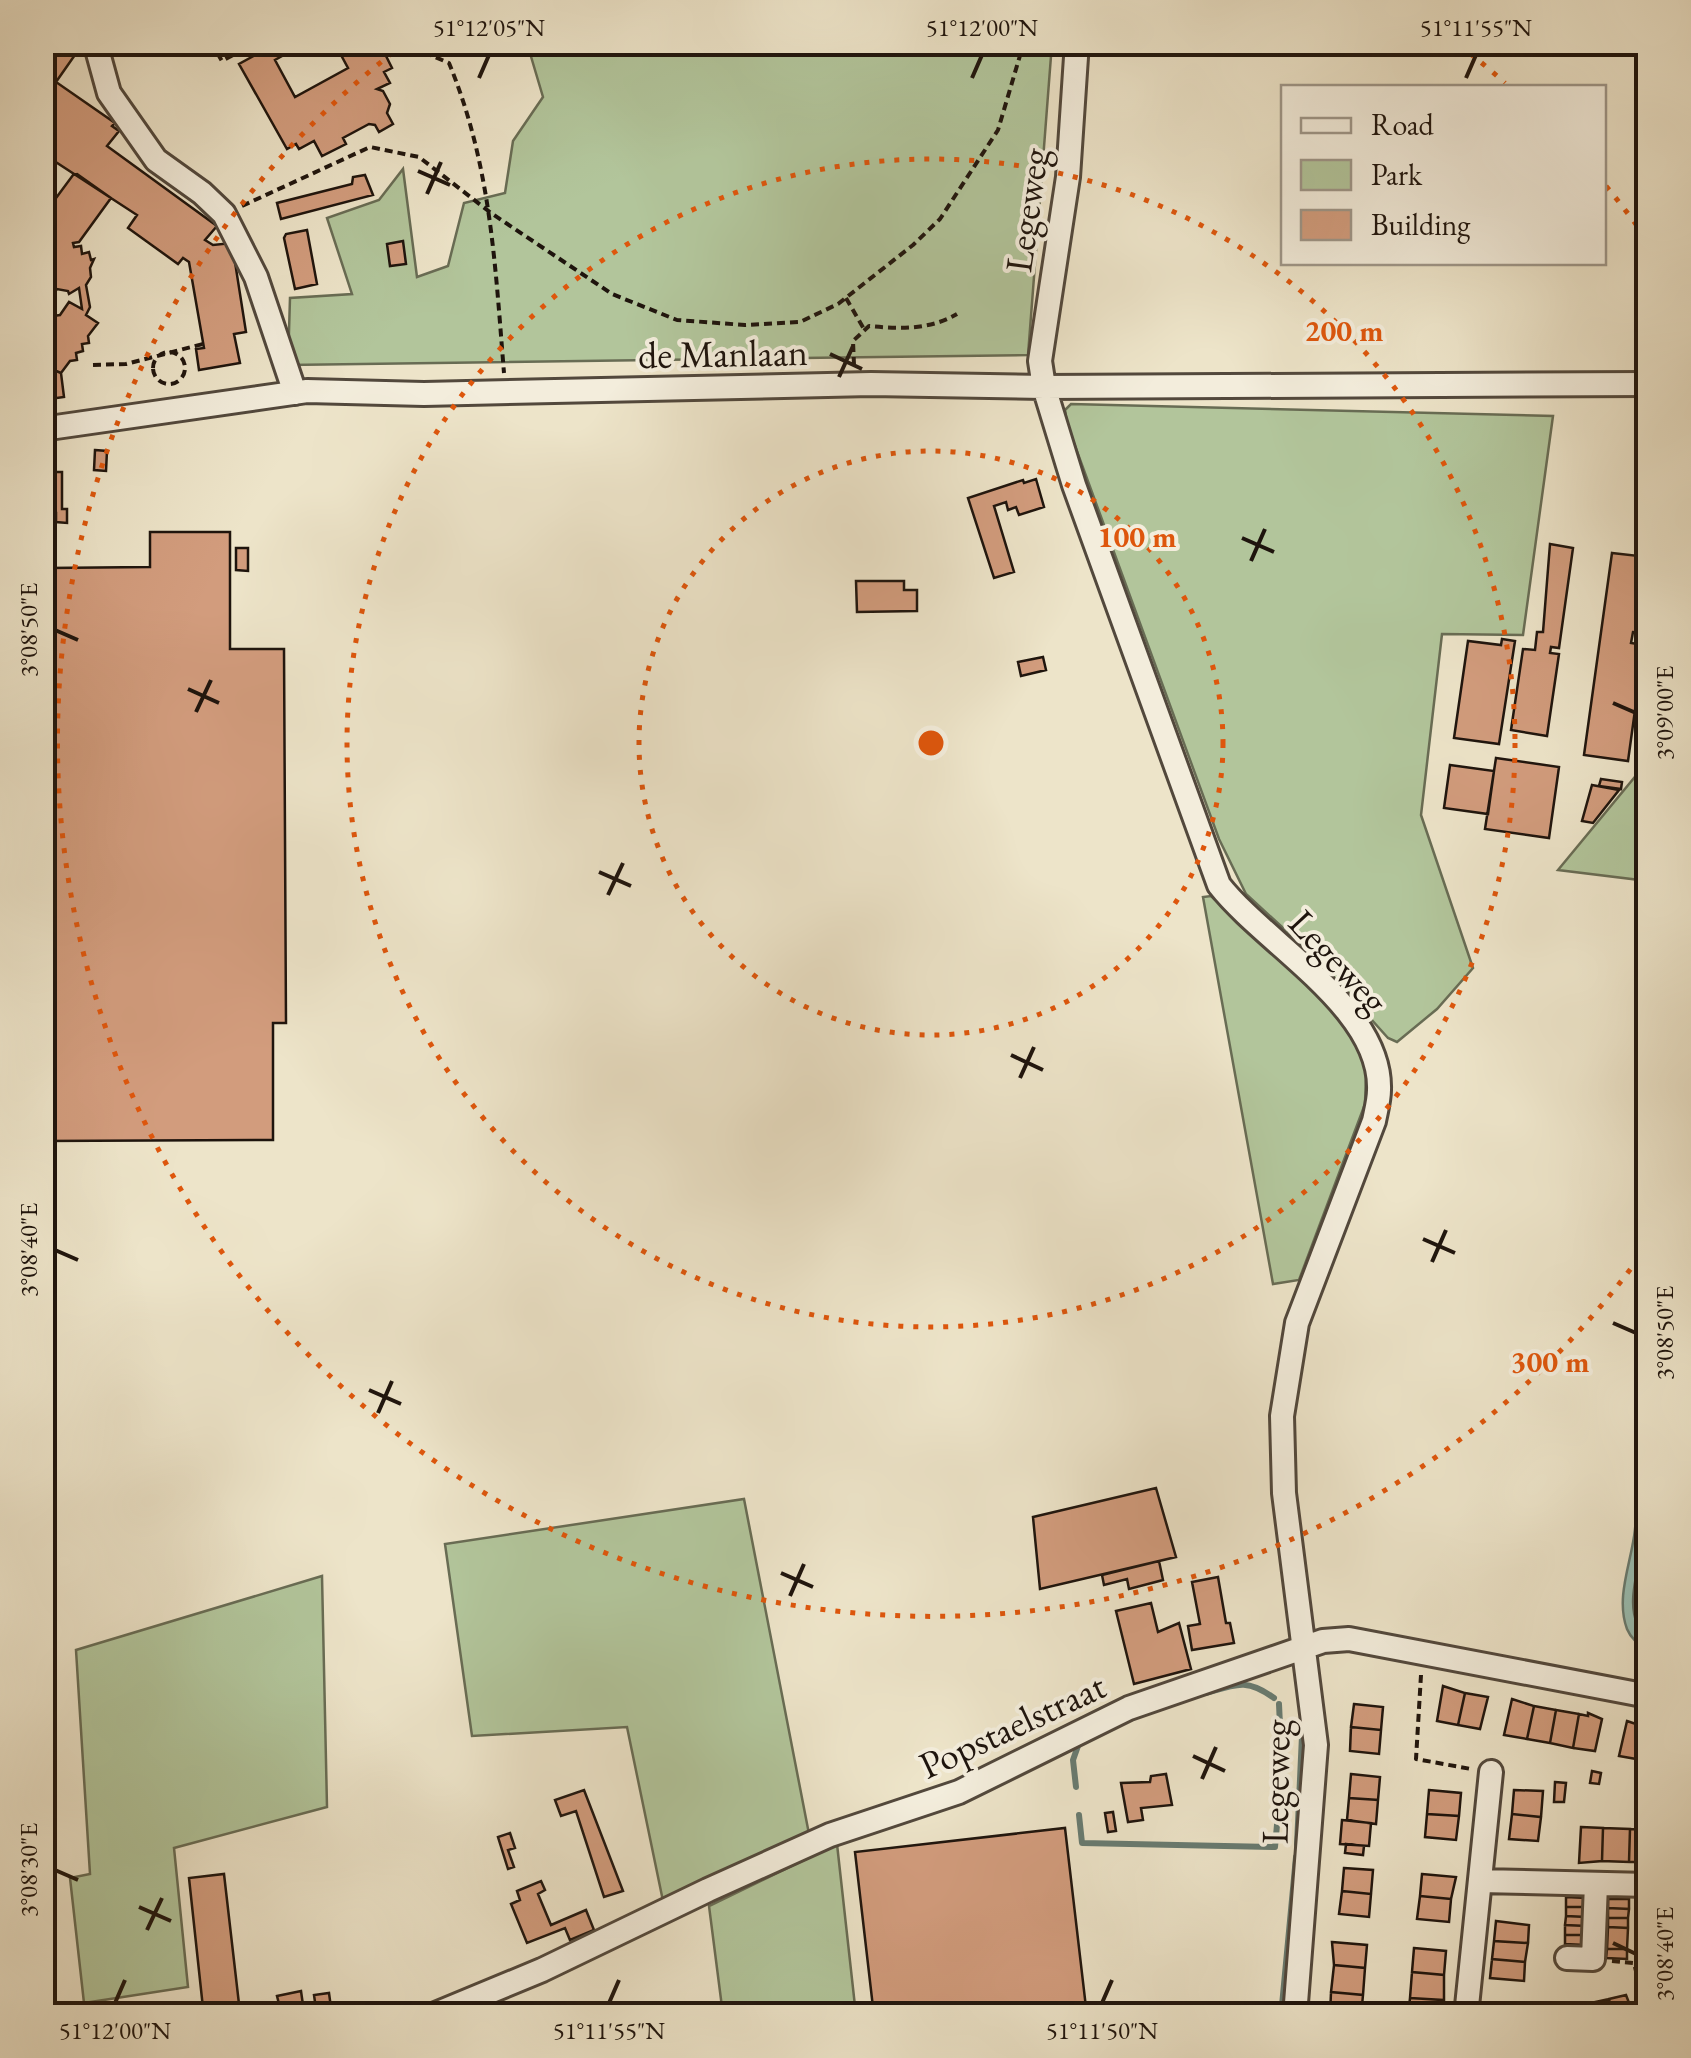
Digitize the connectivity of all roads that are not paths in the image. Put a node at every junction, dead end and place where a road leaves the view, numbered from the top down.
1 (95, 42) edge
2 (1077, 42) edge
3 (1648, 384) edge
4 (1044, 387) junction
5 (295, 393) junction
6 (42, 428) edge
7 (1302, 1650) junction
8 (1648, 1696) edge
9 (1490, 1772) road end
10 (1480, 1881) junction
11 (1596, 1884) junction
12 (1648, 1885) edge
13 (1568, 1958) dead end
14 (431, 2016) edge
15 (1295, 2016) edge
16 (1466, 2016) edge

1 - 5 street
2 - 4 street, Legeweg
3 - 4 street, de Manlaan
4 - 5 street, de Manlaan
4 - 7 street, Legeweg
5 - 6 street, de Manlaan
7 - 8 street, Popstaelstraat
7 - 14 street, Popstaelstraat
7 - 15 street, Legeweg
9 - 10 street
10 - 11 street
10 - 16 street
11 - 12 street
11 - 13 street

